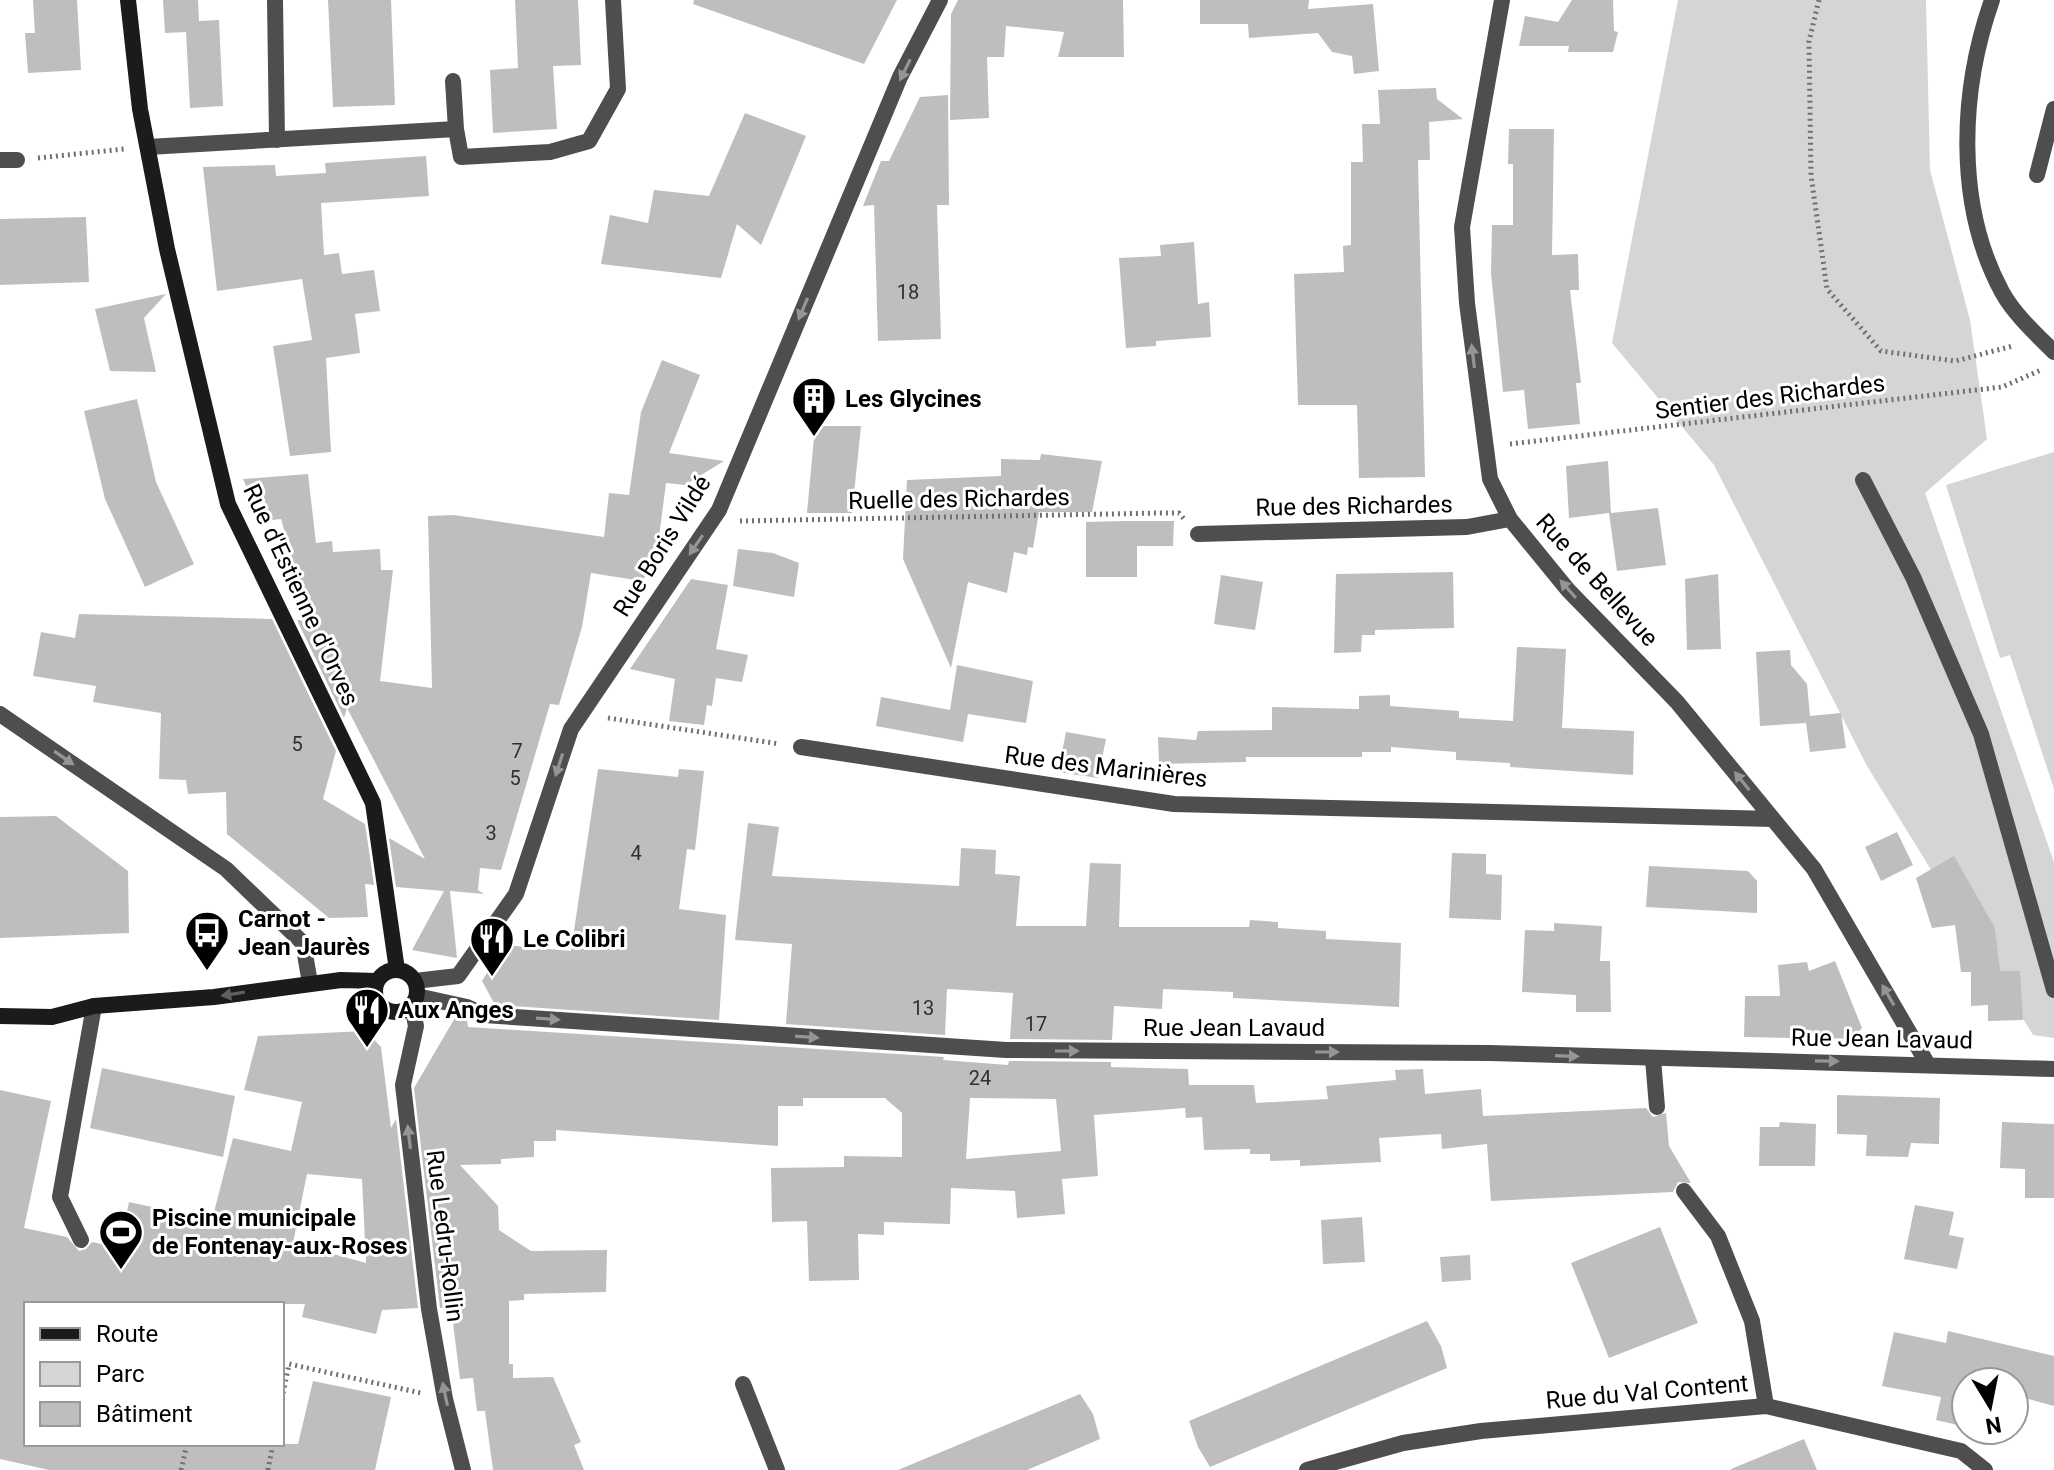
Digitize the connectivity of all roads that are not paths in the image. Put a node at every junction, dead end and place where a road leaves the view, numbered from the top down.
1 (128, 0) edge
2 (275, 0) edge
3 (613, 0) edge
4 (940, 0) edge
5 (1502, 0) edge
6 (1992, 0) edge
7 (453, 81) dead end
8 (2054, 109) edge
9 (456, 129) junction
10 (277, 140) junction
11 (148, 147) junction
12 (2037, 175) dead end
13 (2054, 352) edge
14 (1863, 480) dead end
15 (1510, 519) junction
16 (1198, 534) road end
17 (0, 714) edge
18 (801, 747) road end
19 (1773, 819) junction
20 (397, 970) junction
21 (458, 976) junction
22 (377, 981) junction
23 (310, 983) junction
24 (2054, 990) edge
25 (414, 994) junction
26 (94, 1006) junction
27 (467, 1007) junction
28 (0, 1016) edge
29 (1653, 1059) junction
30 (1927, 1063) junction
31 (2054, 1069) edge
32 (1657, 1107) dead end
33 (1684, 1191) dead end
34 (81, 1240) dead end
35 (743, 1384) dead end
36 (1766, 1406) junction
37 (1317, 1468) edge
38 (463, 1470) edge
39 (777, 1470) edge
40 (1985, 1470) edge

1 - 11 main road, Rue d'Estienne d'Orves
2 - 10 street
3 - 9 street
4 -> 21 street, Rue Boris Vildé
15 -> 5 street, Rue de Bellevue
6 - 13 street
7 - 9 street
8 - 12 street
9 - 10 street
10 - 11 street
11 - 20 main road, Rue d'Estienne d'Orves
14 - 24 street
15 - 16 street, Rue des Richardes
19 -> 15 street, Rue de Bellevue
17 -> 23 street
18 - 19 street, Rue des Marinières
30 -> 19 street, Rue de Bellevue
20 - 22 main road
20 - 25 main road
21 - 25 street
21 - 27 street
22 - 23 main road
22 - 25 main road
23 -> 26 main road
25 - 27 street, Rue Jean Lavaud
38 -> 25 street, Rue Ledru-Rollin
26 - 28 main road
26 - 34 street
27 -> 29 street, Rue Jean Lavaud
29 -> 30 street, Rue Jean Lavaud
29 - 32 street
30 - 31 street, Rue Jean Lavaud
33 - 36 street
35 - 39 street
36 - 37 street, Rue du Val Content
36 - 40 street, Rue du Val Content

